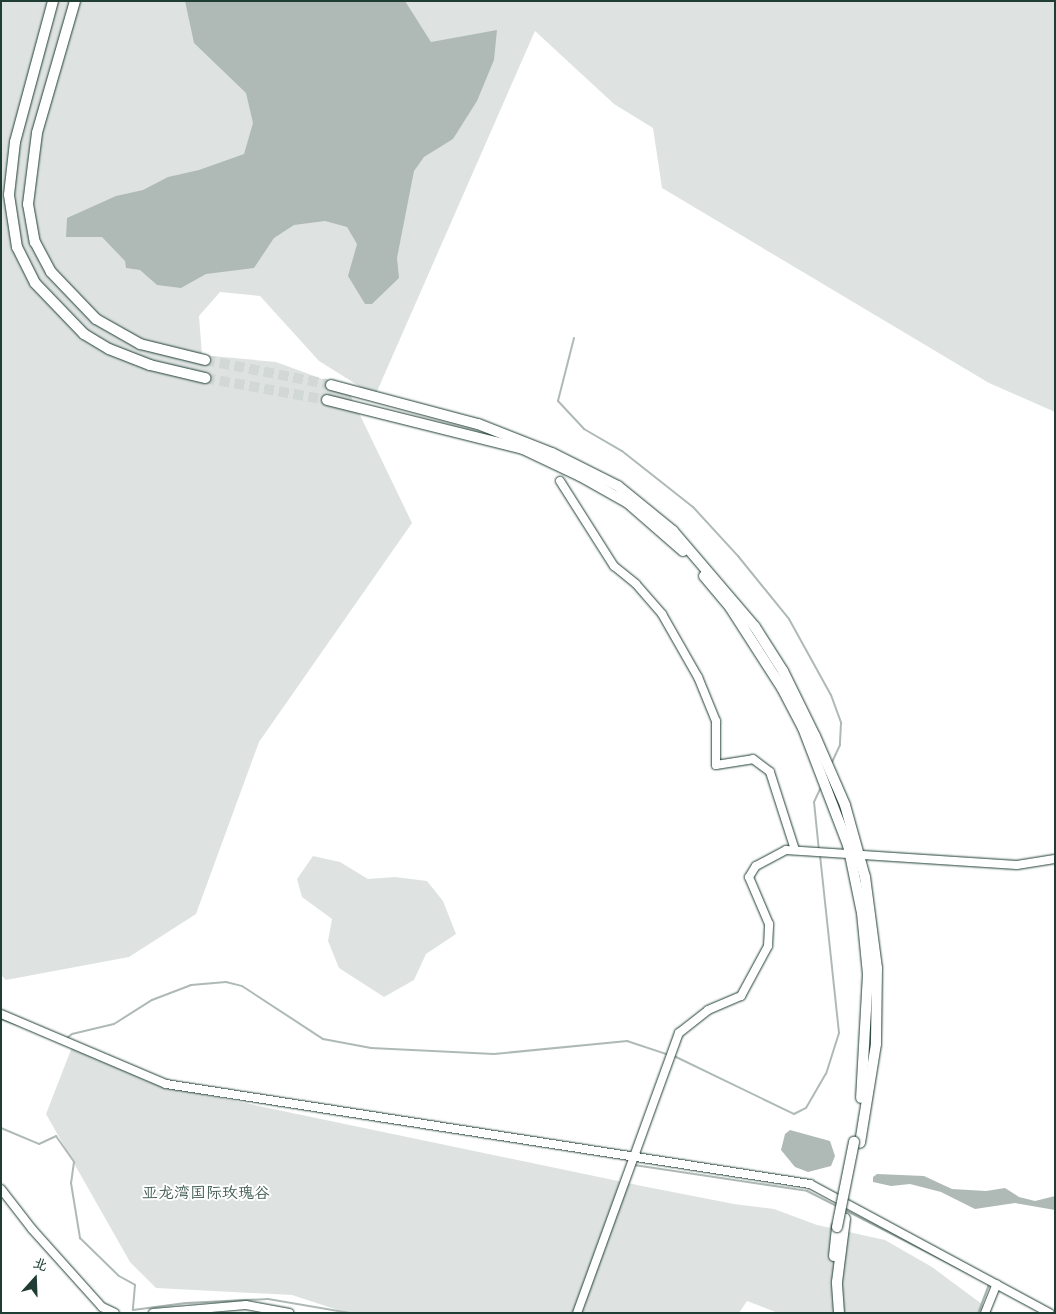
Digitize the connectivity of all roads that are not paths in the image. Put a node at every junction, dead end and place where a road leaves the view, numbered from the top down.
1 (54, 1) edge
2 (76, 1) edge
3 (96, 319) junction
4 (84, 334) junction
5 (206, 360) tunnel mouth
6 (205, 378) tunnel mouth
7 (331, 385) tunnel mouth
8 (327, 400) tunnel mouth
9 (560, 481) dead end
10 (769, 658) junction
11 (786, 687) junction
12 (795, 850) junction
13 (855, 853) junction
14 (1055, 859) edge
15 (1, 1014) edge
16 (857, 1143) junction
17 (632, 1158) junction
18 (1, 1189) edge
19 (997, 1284) junction
20 (115, 1313) edge
21 (153, 1313) edge
22 (290, 1313) edge
23 (577, 1313) edge
24 (832, 1313) edge
25 (839, 1313) edge
26 (985, 1313) edge
27 (1050, 1313) edge

1 - 4 main road
2 - 3 main road
3 - 4 main road
3 - 5 main road
4 - 6 main road
7 - 10 main road
8 - 10 main road
9 - 12 street
10 - 11 main road
11 - 13 main road
11 - 16 main road
12 - 13 street
12 - 17 street
13 - 14 street
13 - 16 main road
15 - 17 street
16 - 24 main road, bridge
16 - 25 main road
17 - 19 street
17 - 23 street
18 - 20 street
19 - 26 street
19 - 27 street
21 - 22 street

